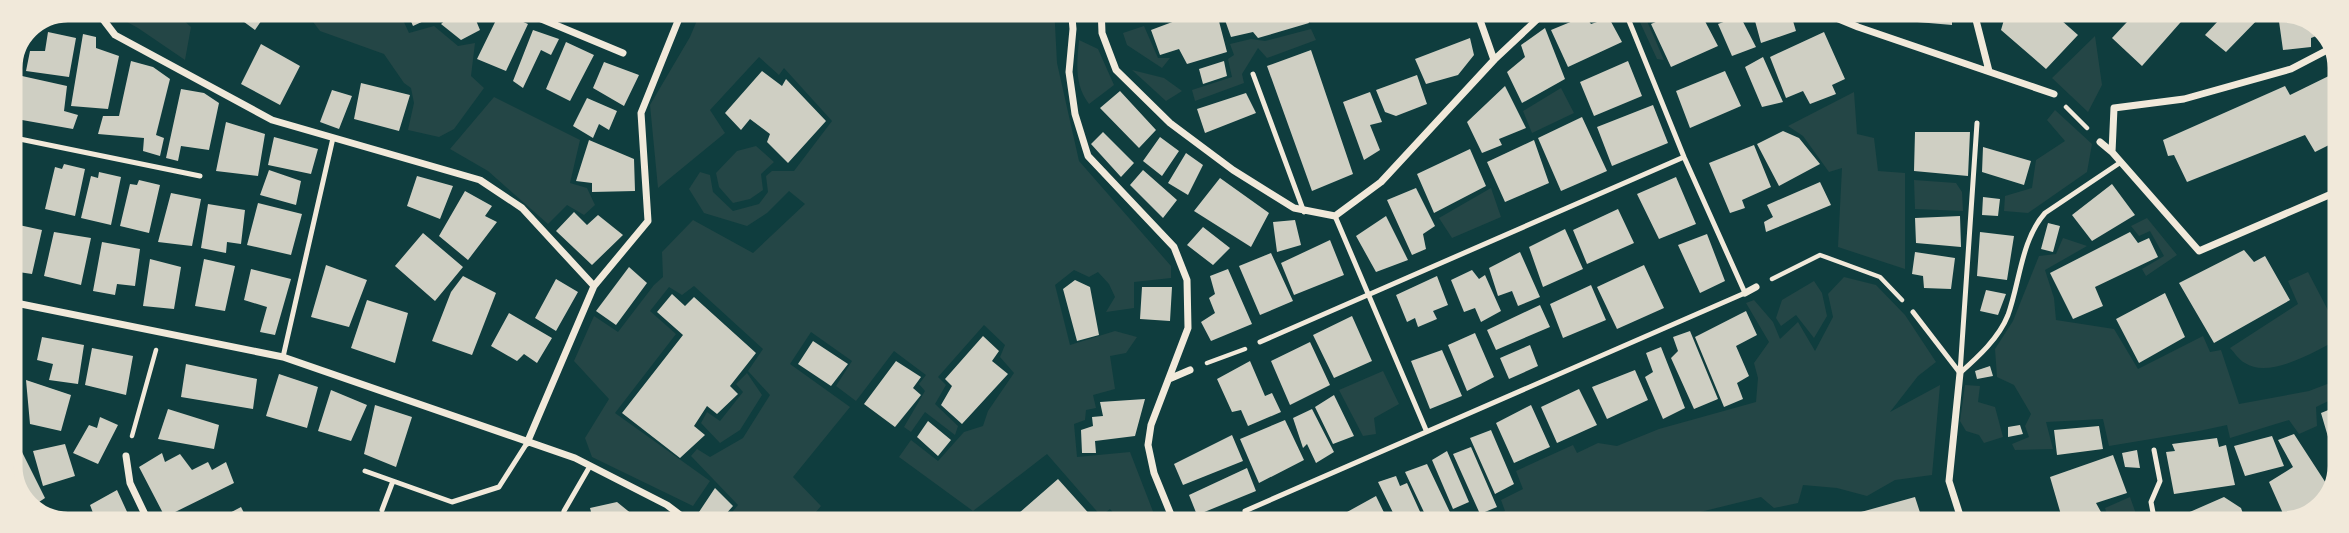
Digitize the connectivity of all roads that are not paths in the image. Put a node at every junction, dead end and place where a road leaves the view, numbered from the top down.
1 (101, 17) edge
2 (537, 17) edge
3 (680, 17) edge
4 (1072, 17) edge
5 (1101, 17) edge
6 (1479, 17) edge
7 (1540, 17) edge
8 (1627, 17) edge
9 (1834, 17) edge
10 (1974, 17) edge
11 (541, 19) joint
12 (2328, 49) edge
13 (623, 54) dead end
14 (1494, 60) junction
15 (1989, 71) junction
16 (1254, 74) dead end
17 (2054, 94) road end
18 (1977, 123) dead end
19 (333, 138) junction
20 (18, 139) edge
21 (2099, 142) road end
22 (2112, 152) junction
23 (1684, 157) junction
24 (2121, 162) junction
25 (200, 176) dead end
26 (2331, 195) edge
27 (1304, 212) junction
28 (1335, 216) junction
29 (594, 286) junction
30 (1756, 287) road end
31 (1745, 293) junction
32 (1367, 296) junction
33 (18, 303) edge
34 (1913, 312) road end
35 (1260, 342) road end
36 (283, 357) junction
37 (1190, 370) road end
38 (1960, 373) junction
39 (1169, 379) junction
40 (1426, 430) junction
41 (527, 443) junction
42 (2154, 450) dead end
43 (126, 456) road end
44 (590, 466) junction
45 (365, 471) dead end
46 (393, 481) junction
47 (382, 510) dead end
48 (1245, 511) dead end
49 (146, 516) edge
50 (563, 516) edge
51 (682, 516) edge
52 (1171, 516) edge
53 (1960, 516) edge
54 (2154, 516) edge

1 - 19 street
2 - 11 street
3 - 29 street
4 - 39 street
5 - 27 street
6 - 14 street
7 - 14 street
8 - 23 lane
9 - 15 street
10 - 15 street
11 - 13 street
12 - 22 street
14 - 28 street
15 - 17 street
16 - 27 lane
18 - 38 lane
19 - 29 street
19 - 36 lane
20 - 25 lane
21 - 22 street
22 - 24 street
23 - 31 lane
23 - 32 lane
24 - 26 street
24 - 38 lane
27 - 28 street
28 - 32 lane
29 - 41 street
30 - 31 street
31 - 40 lane
32 - 35 lane
32 - 40 lane
33 - 36 street
34 - 38 lane
36 - 41 street
37 - 39 street
38 - 53 street
39 - 52 street
40 - 48 lane
41 - 44 street
41 - 46 lane
42 - 54 lane
43 - 49 street
44 - 50 lane
44 - 51 street
45 - 46 lane
46 - 47 lane

